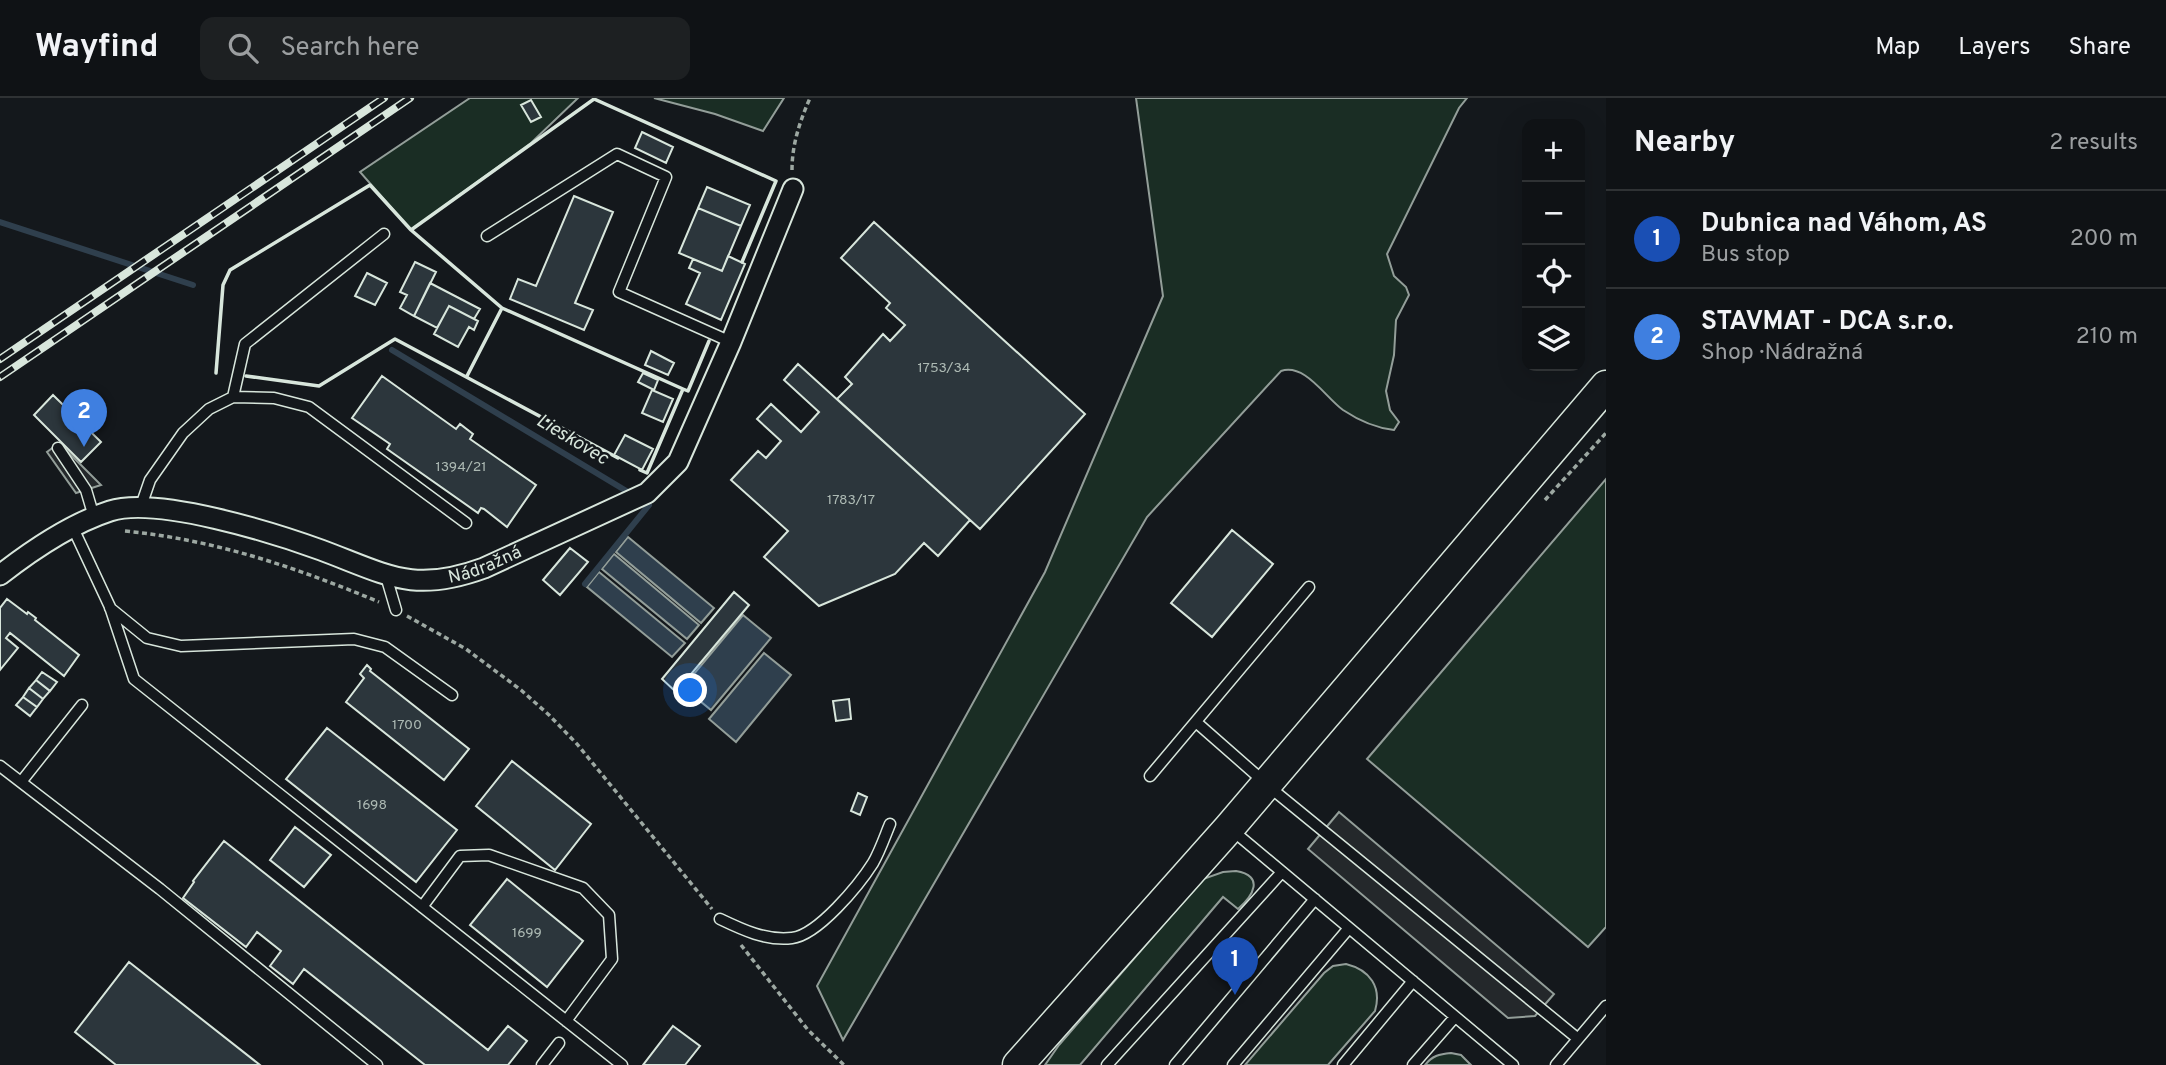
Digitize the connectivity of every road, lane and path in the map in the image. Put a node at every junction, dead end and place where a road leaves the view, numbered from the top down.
1 (810, 98) edge
2 (793, 189) joint
3 (384, 234) dead end
4 (487, 236) dead end
5 (731, 342) junction
6 (1606, 386) edge
7 (233, 397) junction
8 (58, 448) dead end
9 (141, 506) junction
10 (94, 517) junction
11 (466, 523) dead end
12 (73, 528) junction
13 (121, 530) dead end
14 (0, 575) edge
15 (386, 576) junction
16 (1309, 587) dead end
17 (110, 607) junction
18 (396, 610) junction
19 (452, 695) dead end
20 (82, 705) dead end
21 (1196, 722) junction
22 (0, 766) edge
23 (1150, 776) dead end
24 (21, 782) junction
25 (1266, 784) junction
26 (890, 824) dead end
27 (1230, 828) junction
28 (1282, 872) junction
29 (1315, 899) junction
30 (422, 907) junction
31 (720, 919) junction
32 (1349, 928) junction
33 (1413, 981) junction
34 (1606, 1006) edge
35 (1455, 1017) junction
36 (1602, 1019) edge
37 (566, 1021) junction
38 (1577, 1038) junction
39 (559, 1043) dead end
40 (1561, 1063) edge
41 (377, 1065) edge
42 (542, 1065) edge
43 (622, 1065) edge
44 (844, 1065) edge
45 (1018, 1065) edge
46 (1107, 1065) edge
47 (1175, 1065) edge
48 (1233, 1065) edge
49 (1343, 1065) edge
50 (1413, 1065) edge
51 (1513, 1065) edge

1 - 2 path
2 - 5 street, Nádražná
3 - 7 lane
4 - 5 lane
5 - 15 street, Nádražná
6 - 25 main road
7 - 9 lane
7 - 11 lane
8 - 10 lane
9 - 10 street, Nádražná
9 - 15 street, Nádražná
10 - 12 street, Nádražná
12 - 14 street, Nádražná
12 - 17 lane
13 - 18 path
15 - 18 lane
16 - 21 lane
17 - 19 lane
17 - 30 lane
18 - 31 path
20 - 24 lane
21 - 23 lane
21 - 25 lane
22 - 24 lane
24 - 41 lane
25 - 27 main road
25 - 38 lane
26 - 31 lane
27 - 28 lane
27 - 45 main road
28 - 29 lane
28 - 46 lane
29 - 32 lane
29 - 47 lane
30 - 37 lane
30 - 37 lane
31 - 44 path
32 - 33 lane
32 - 48 lane
33 - 35 lane
33 - 49 lane
34 - 36 lane
35 - 50 lane
35 - 51 lane
36 - 38 lane
37 - 43 lane
38 - 40 lane
39 - 42 lane

